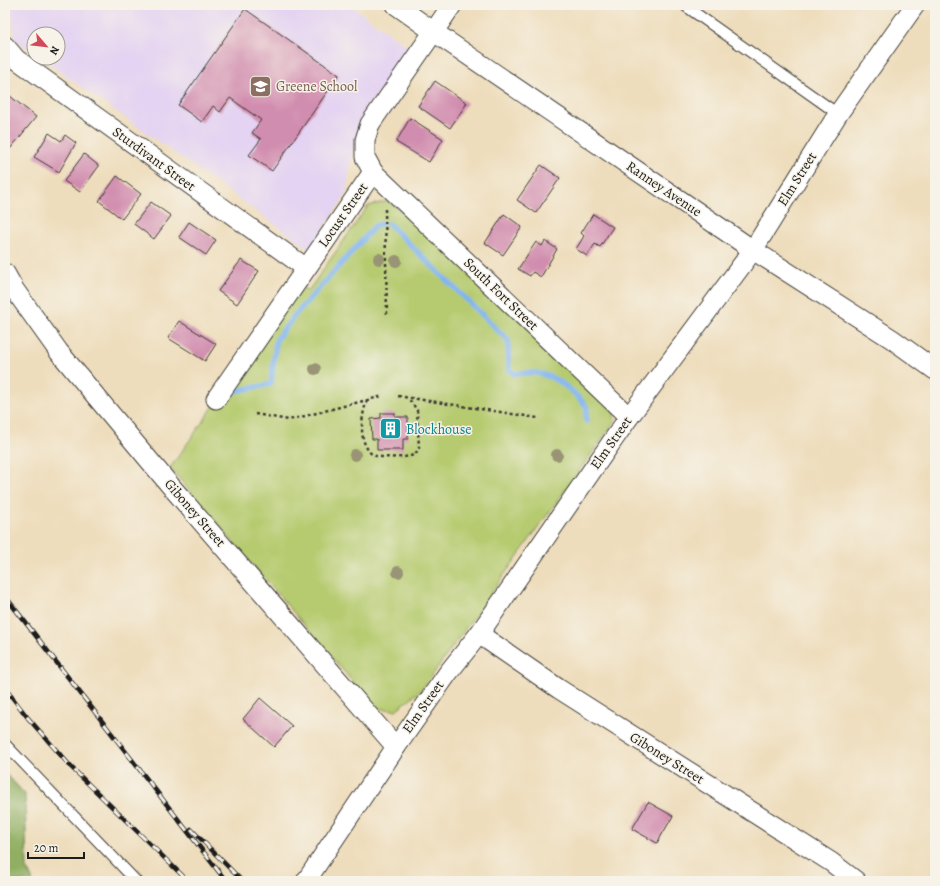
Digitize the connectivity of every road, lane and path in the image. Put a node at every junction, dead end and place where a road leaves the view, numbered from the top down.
1 (396, 5) edge
2 (452, 5) edge
3 (684, 5) edge
4 (915, 5) edge
5 (434, 32) junction
6 (5, 46) edge
7 (838, 114) junction
8 (378, 177) junction
9 (753, 250) junction
10 (306, 268) junction
11 (5, 273) edge
12 (388, 315) dead end
13 (935, 370) edge
14 (383, 396) dead end
15 (398, 396) dead end
16 (408, 398) junction
17 (216, 399) dead end
18 (367, 400) junction
19 (255, 414) dead end
20 (629, 417) junction
21 (538, 418) dead end
22 (479, 634) junction
23 (5, 744) edge
24 (396, 747) junction
25 (136, 881) edge
26 (306, 881) edge
27 (856, 881) edge

1 - 5 street, Ranney Avenue
2 - 5 street, Locust Street
3 - 7 lane
4 - 7 street, Elm Street
5 - 8 street, Locust Street
5 - 9 street, Ranney Avenue
6 - 10 street, Sturdivant Street
7 - 9 street, Elm Street
8 - 10 street, Locust Street
8 - 12 path
8 - 20 street, South Fort Street
9 - 13 street, Ranney Avenue
9 - 20 street, Elm Street
10 - 17 street, Locust Street
11 - 24 street, Giboney Street
14 - 18 path
15 - 16 path
16 - 18 path
16 - 21 path
18 - 19 path
20 - 22 street, Elm Street
22 - 24 street, Elm Street
22 - 27 street, Giboney Street
23 - 25 lane
24 - 26 street, Elm Street

